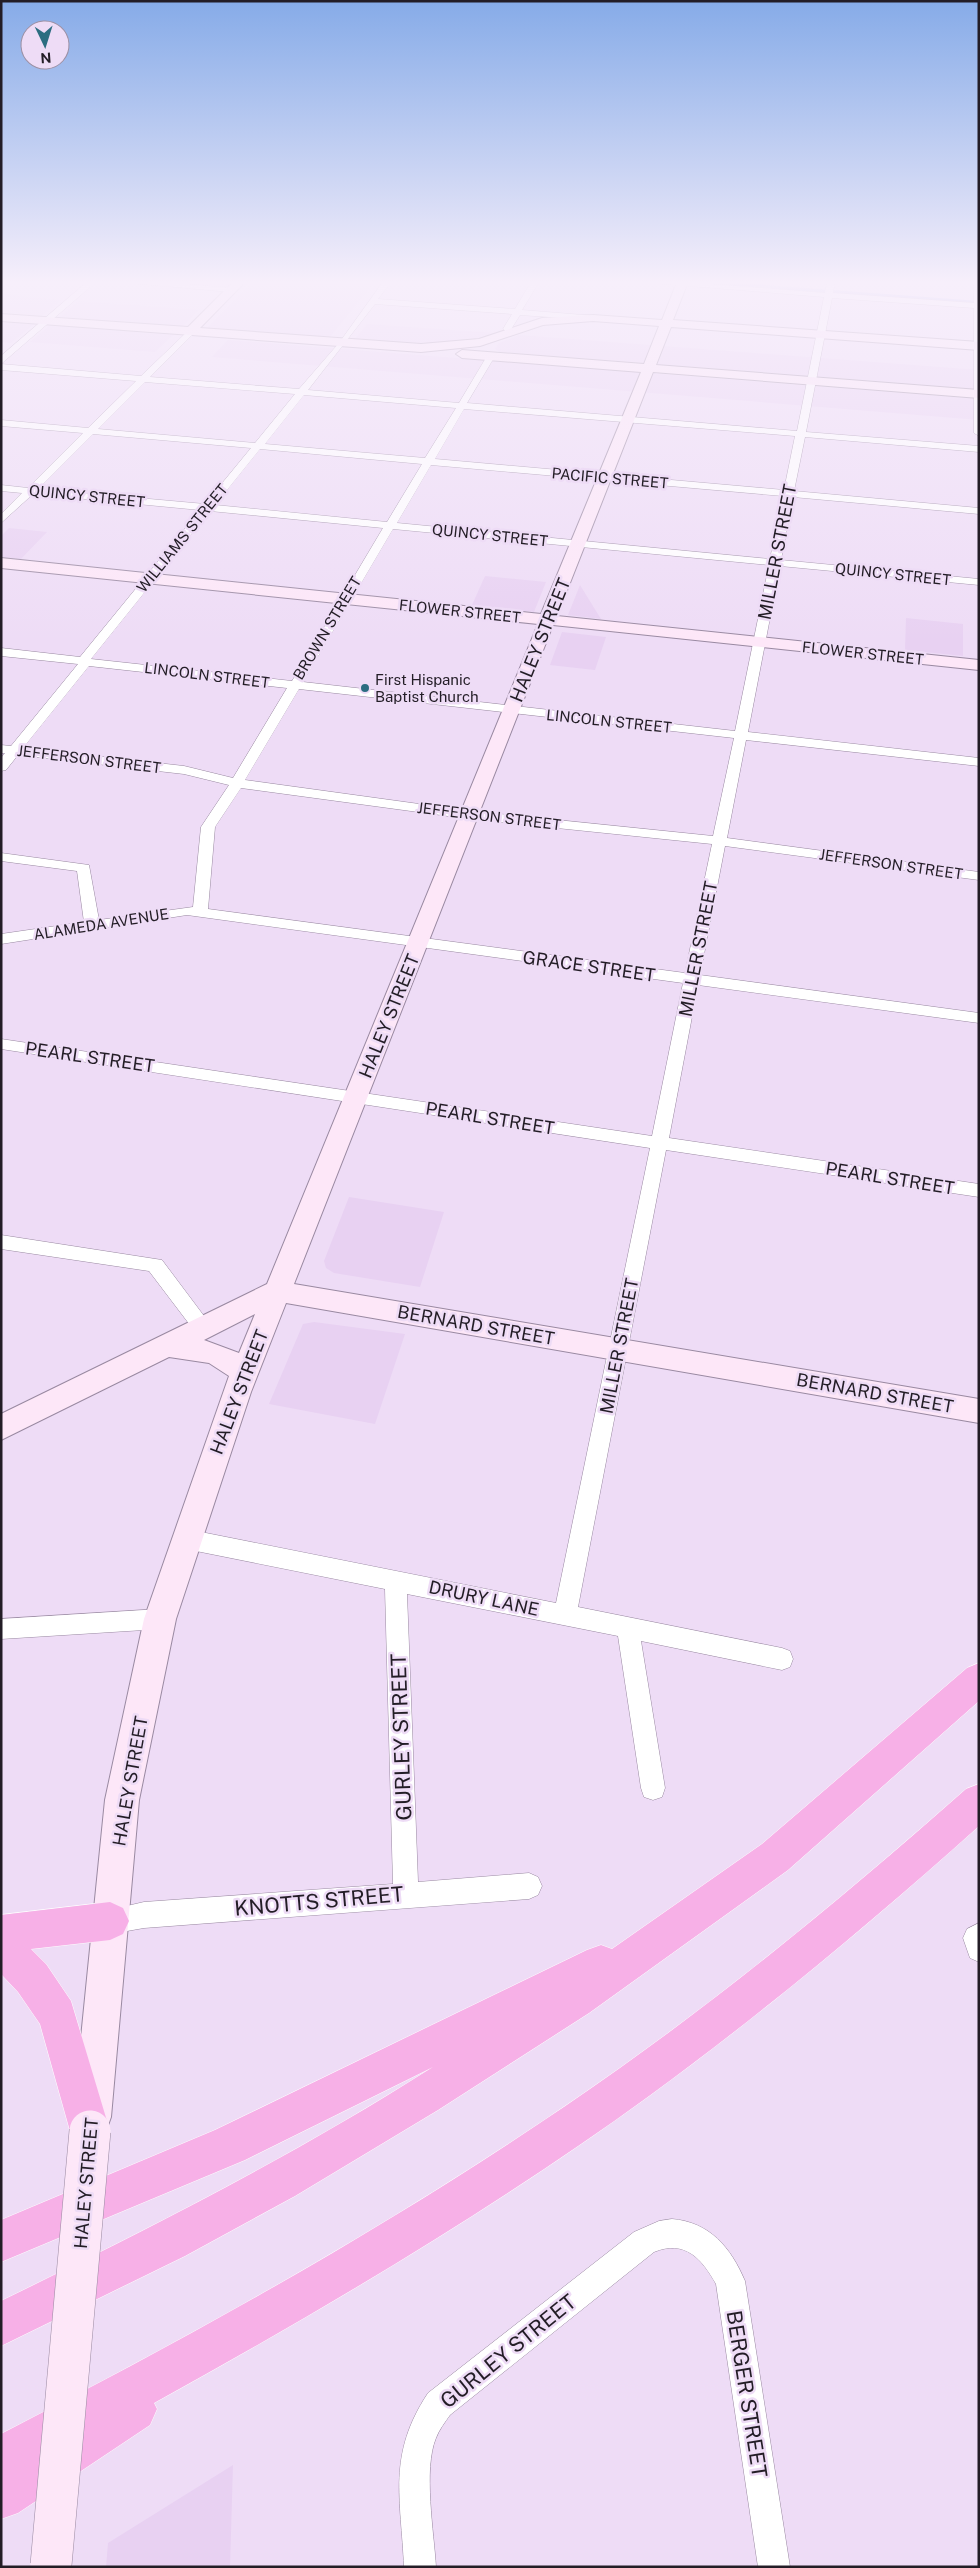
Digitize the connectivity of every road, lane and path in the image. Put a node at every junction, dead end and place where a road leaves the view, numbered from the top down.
1 (120, 402) edge
2 (292, 402) edge
3 (413, 402) edge
4 (463, 402) edge
5 (635, 402) edge
6 (807, 402) edge
7 (979, 402) edge
8 (461, 406) junction
9 (628, 420) junction
10 (1, 423) edge
11 (90, 431) junction
12 (979, 433) edge
13 (800, 434) junction
14 (256, 446) junction
15 (979, 449) edge
16 (428, 462) junction
17 (605, 477) junction
18 (1, 488) edge
19 (30, 491) junction
20 (789, 494) junction
21 (206, 508) junction
22 (979, 511) edge
23 (1, 520) edge
24 (389, 525) junction
25 (578, 544) junction
26 (1, 563) edge
27 (775, 563) junction
28 (149, 579) junction
29 (979, 582) edge
30 (344, 599) junction
31 (548, 620) junction
32 (759, 642) junction
33 (1, 652) edge
34 (84, 661) junction
35 (979, 665) edge
36 (294, 685) junction
37 (512, 710) junction
38 (740, 736) junction
39 (8, 749) edge
40 (979, 762) edge
41 (1, 767) edge
42 (236, 783) junction
43 (470, 815) junction
44 (719, 841) junction
45 (1, 857) edge
46 (979, 876) edge
47 (200, 912) junction
48 (92, 925) junction
49 (1, 939) edge
50 (418, 943) junction
51 (692, 980) junction
52 (979, 1018) edge
53 (1, 1044) edge
54 (356, 1098) junction
55 (659, 1143) junction
56 (979, 1191) edge
57 (1, 1242) edge
58 (278, 1291) junction
59 (203, 1328) junction
60 (167, 1346) junction
61 (618, 1349) junction
62 (244, 1374) junction
63 (979, 1411) edge
64 (1, 1428) edge
65 (186, 1539) junction
66 (396, 1580) junction
67 (565, 1615) junction
68 (160, 1619) junction
69 (628, 1628) junction
70 (1, 1629) edge
71 (782, 1659) dead end
72 (979, 1679) edge
73 (653, 1788) dead end
74 (979, 1802) edge
75 (529, 1886) dead end
76 (406, 1894) junction
77 (110, 1921) junction
78 (681, 1925) junction
79 (1, 1934) edge
80 (1, 1952) edge
81 (90, 2131) junction
82 (692, 2236) joint
83 (1, 2241) edge
84 (301, 2299) junction
85 (1, 2324) edge
86 (1, 2459) edge
87 (1, 2496) edge
88 (51, 2566) edge
89 (420, 2567) edge
90 (774, 2567) edge

1 - 11 street
2 - 14 street, WILLIAMS STREET
3 - 8 street
4 - 8 street, BROWN STREET
5 - 9 main road, HALEY STREET
6 - 13 street, MILLER STREET
7 - 12 street
8 - 9 street
8 - 16 street, BROWN STREET
9 - 13 street
9 - 17 main road, HALEY STREET
10 - 11 street, PACIFIC STREET
11 - 14 street, PACIFIC STREET
11 - 19 street
13 - 15 street
13 - 20 street, MILLER STREET
14 - 16 street, PACIFIC STREET
14 - 21 street, WILLIAMS STREET
16 - 17 street, PACIFIC STREET
16 - 24 street, BROWN STREET
17 - 20 street, PACIFIC STREET
17 - 25 main road, HALEY STREET
18 - 19 street, QUINCY STREET
19 - 21 street, QUINCY STREET
19 - 23 street
20 - 22 street, PACIFIC STREET
20 - 27 street, MILLER STREET
21 - 24 street, QUINCY STREET
21 - 28 street, WILLIAMS STREET
24 - 25 street, QUINCY STREET
24 - 30 street, BROWN STREET
25 - 27 street, QUINCY STREET
25 - 31 main road, HALEY STREET
26 - 28 main road, FLOWER STREET
27 - 29 street, QUINCY STREET
27 - 32 street, MILLER STREET
28 - 30 main road, FLOWER STREET
28 - 34 street, WILLIAMS STREET
30 - 31 main road, FLOWER STREET
30 - 36 street, BROWN STREET
31 - 32 main road, FLOWER STREET
31 - 37 main road, HALEY STREET
32 - 35 main road, FLOWER STREET
32 - 38 street, MILLER STREET
33 - 34 street, LINCOLN STREET
34 - 36 street, LINCOLN STREET
34 - 39 street, WILLIAMS STREET
36 - 37 street, LINCOLN STREET
36 - 42 street, BROWN STREET
37 - 38 street, LINCOLN STREET
37 - 43 main road, HALEY STREET
38 - 40 street, LINCOLN STREET
38 - 44 street, MILLER STREET
39 - 41 street, WILLIAMS STREET
39 - 42 street, JEFFERSON STREET
42 - 43 street, JEFFERSON STREET
42 - 47 street, BROWN STREET
43 - 44 street, JEFFERSON STREET
43 - 50 main road, HALEY STREET
44 - 46 street, JEFFERSON STREET
44 - 51 street, MILLER STREET
45 - 48 street
47 - 48 street, ALAMEDA AVENUE
47 - 50 street, GRACE STREET
48 - 49 street, ALAMEDA AVENUE
50 - 51 street, GRACE STREET
50 - 54 main road, HALEY STREET
51 - 52 street, GRACE STREET
51 - 55 street, MILLER STREET
53 - 54 street, PEARL STREET
54 - 55 street, PEARL STREET
54 - 58 main road, HALEY STREET
55 - 56 street, PEARL STREET
55 - 61 street, MILLER STREET
57 - 59 street
58 - 59 main road
58 - 61 main road, BERNARD STREET
58 - 62 main road, HALEY STREET
59 - 60 main road
60 - 62 main road
60 - 64 main road
61 - 63 main road, BERNARD STREET
61 - 67 street, MILLER STREET
62 - 65 main road, HALEY STREET
65 - 66 street, DRURY LANE
65 - 68 main road, HALEY STREET
66 - 67 street, DRURY LANE
66 - 76 street, GURLEY STREET
67 - 69 street, DRURY LANE
68 - 70 street
68 - 77 main road, HALEY STREET
69 - 71 street, DRURY LANE
69 - 73 street
72 - 78 highway
74 - 84 highway
75 - 76 street, KNOTTS STREET
76 - 77 street, KNOTTS STREET
77 - 79 highway
77 - 81 main road, HALEY STREET
78 - 83 highway
78 - 85 highway
80 - 81 highway
81 - 88 main road, HALEY STREET, bridge
82 - 89 street, GURLEY STREET
82 - 90 street, BERGER STREET
84 - 86 highway
84 - 87 highway

